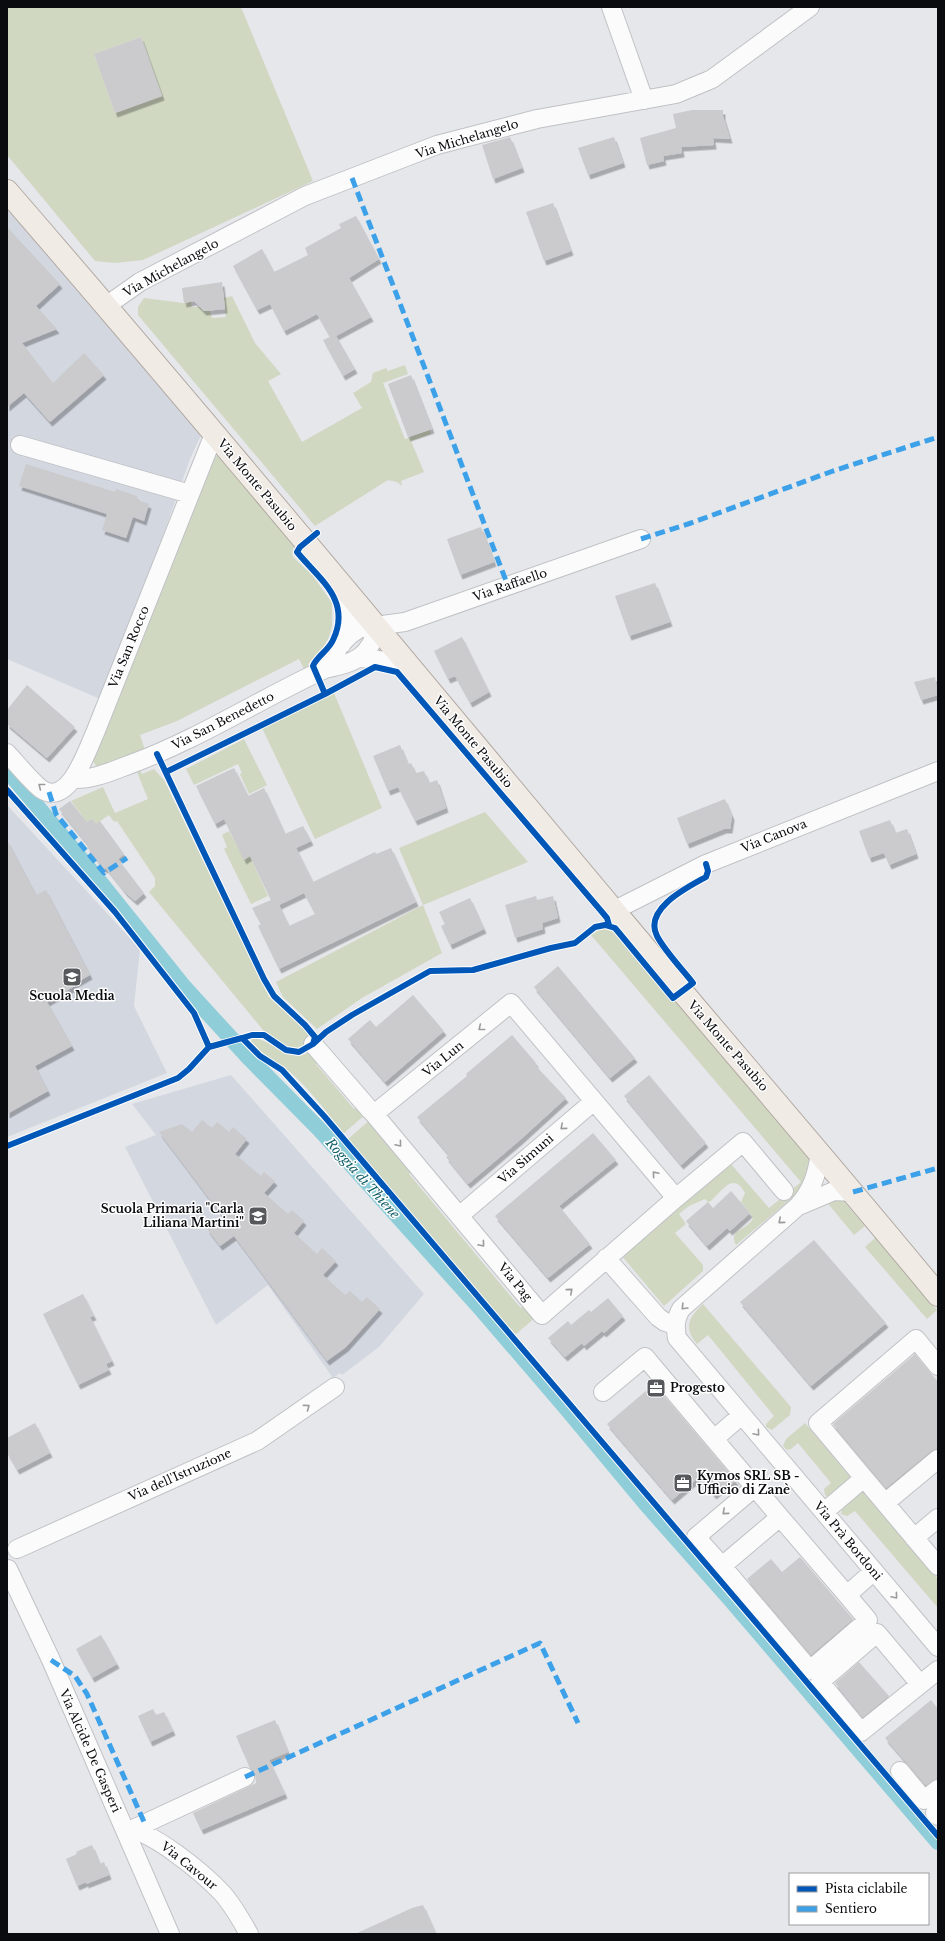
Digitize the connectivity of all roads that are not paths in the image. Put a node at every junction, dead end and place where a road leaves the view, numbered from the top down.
1 (611, 7) edge
2 (810, 7) edge
3 (644, 100) junction
4 (7, 191) edge
5 (106, 306) junction
6 (214, 434) junction
7 (20, 446) dead end
8 (190, 494) junction
9 (641, 539) dead end
10 (346, 590) junction
11 (378, 626) junction
12 (342, 644) junction
13 (361, 658) junction
14 (410, 666) junction
15 (325, 669) junction
16 (7, 753) edge
17 (938, 771) edge
18 (72, 779) junction
19 (614, 911) junction
20 (313, 1044) dead end
21 (593, 1102) junction
22 (374, 1114) junction
23 (820, 1154) junction
24 (784, 1191) dead end
25 (853, 1192) junction
26 (676, 1198) junction
27 (798, 1206) junction
28 (460, 1216) junction
29 (606, 1258) junction
30 (938, 1295) edge
31 (675, 1325) junction
32 (938, 1366) edge
33 (335, 1387) dead end
34 (603, 1392) dead end
35 (742, 1415) junction
36 (714, 1439) junction
37 (938, 1459) edge
38 (864, 1478) junction
39 (754, 1486) junction
40 (885, 1503) junction
41 (824, 1512) junction
42 (780, 1517) junction
43 (938, 1518) edge
44 (914, 1538) junction
45 (12, 1545) edge
46 (722, 1566) junction
47 (938, 1566) edge
48 (7, 1569) edge
49 (874, 1571) junction
50 (847, 1595) junction
51 (938, 1647) edge
52 (938, 1670) edge
53 (920, 1684) junction
54 (900, 1771) dead end
55 (245, 1777) dead end
56 (938, 1788) edge
57 (938, 1810) edge
58 (938, 1816) edge
59 (129, 1830) junction
60 (170, 1934) edge
61 (249, 1934) edge

1 - 3 street
2 - 3 street, Via Michelangelo
3 - 5 street, Via Michelangelo
4 - 5 main road, Via Monte Pasubio
5 - 6 main road, Via Monte Pasubio
6 - 8 street, Via San Rocco
6 - 10 main road, Via Monte Pasubio
7 - 8 street
8 - 18 street, Via San Rocco
9 - 11 street, Via Raffaello
10 - 11 main road, Via Monte Pasubio
10 - 12 street
11 - 12 street, Via San Benedetto
11 - 13 street
11 - 14 main road, Via Monte Pasubio
12 - 15 street, Via San Benedetto
13 - 14 street
13 - 15 street, Via San Benedetto
14 - 19 main road, Via Monte Pasubio
15 - 18 street, Via San Benedetto
18 -> 16 street, Via San Rocco
17 - 19 street, Via Canova
19 - 23 main road, Via Monte Pasubio
20 - 22 street, Via Pag
21 -> 22 street, Via Lun
26 -> 21 street
21 -> 28 street, Via Simuni
22 -> 28 street, Via Pag
23 - 25 main road, Via Monte Pasubio
23 - 27 street
24 - 26 street, Via Pag
25 - 27 street
25 - 30 main road, Via Monte Pasubio
26 - 29 street, Via Pag
27 -> 31 street
28 -> 29 street, Via Pag
29 - 31 street
31 - 35 street, Via Prà Bordoni
32 - 38 street
45 -> 33 street, Via dell'Istruzione
34 - 36 street
35 - 36 street
35 -> 41 street, Via Prà Bordoni
36 - 39 street
37 - 40 street
38 - 40 street
38 - 41 street
39 - 42 street
39 -> 46 street
40 - 44 street
41 - 49 street, Via Prà Bordoni
42 - 46 street
42 - 50 street
43 - 44 street
44 - 47 street
45 - 48 street, Via Alcide De Gasperi
46 - 50 street
48 - 59 street, Via Alcide De Gasperi
49 - 50 street
49 -> 51 street, Via Prà Bordoni
52 - 53 street
53 - 53 street
54 - 56 street
55 - 59 street
57 - 58 street
59 - 60 street, Via Alcide De Gasperi
59 - 61 street, Via Cavour

